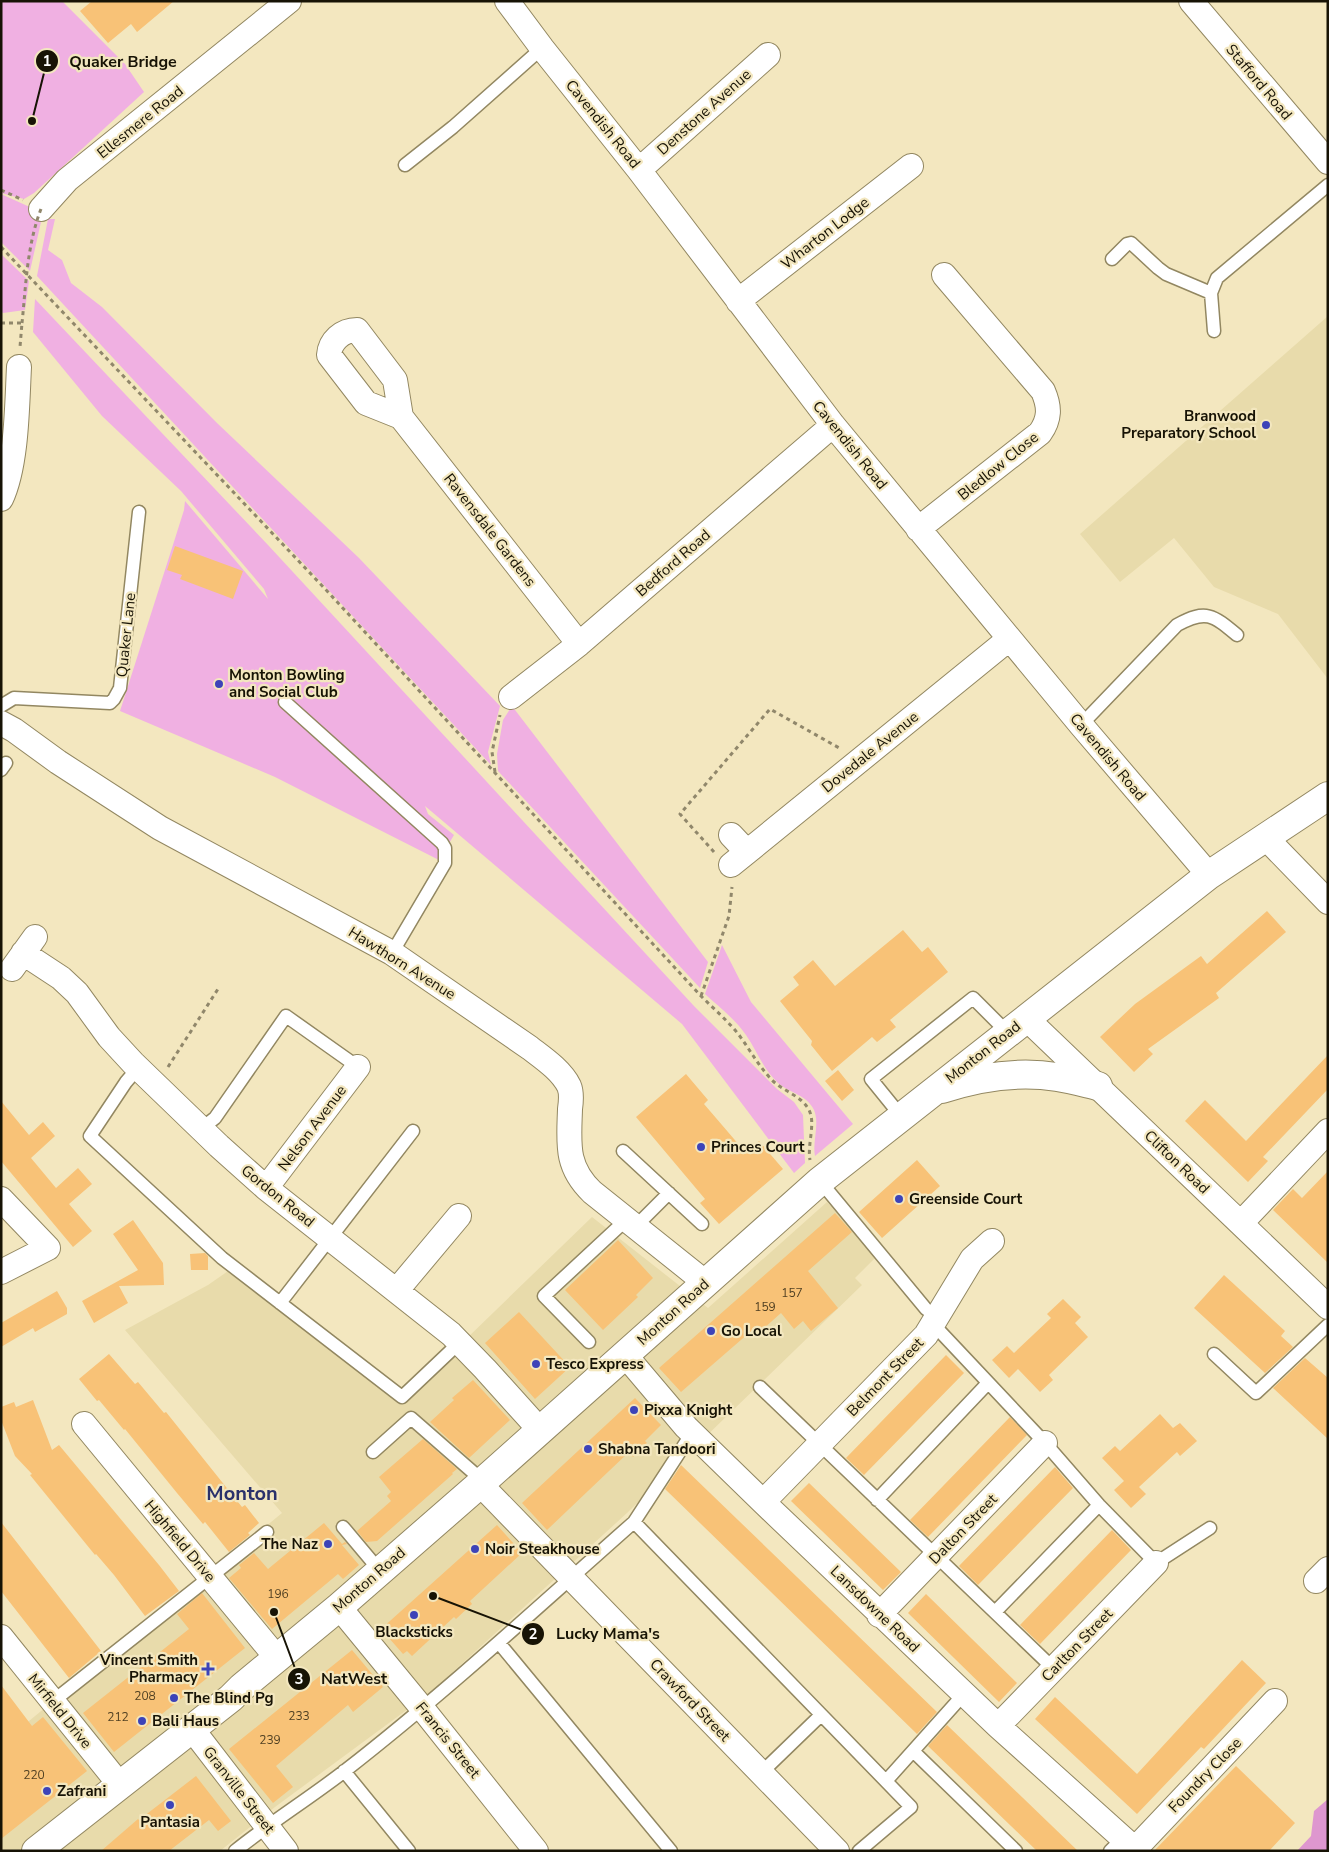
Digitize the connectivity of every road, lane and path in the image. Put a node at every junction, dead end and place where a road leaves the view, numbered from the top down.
1 (289, 1) edge
2 (507, 1) edge
3 (1191, 1) edge
4 (542, 48) junction
5 (768, 55) dead end
6 (1328, 162) edge
7 (405, 165) dead end
8 (912, 166) dead end
9 (640, 170) junction
10 (1328, 185) edge
11 (42, 209) joint
12 (1, 247) edge
13 (1112, 259) dead end
14 (944, 275) dead end
15 (1211, 293) junction
16 (738, 300) junction
17 (1, 323) edge
18 (1214, 331) dead end
19 (19, 367) dead end
20 (401, 417) dead end
21 (833, 426) junction
22 (1, 499) edge
23 (139, 512) dead end
24 (918, 528) junction
25 (1237, 635) dead end
26 (1010, 639) junction
27 (579, 644) junction
28 (511, 697) joint
29 (285, 702) dead end
30 (1, 706) edge
31 (1, 723) edge
32 (1080, 724) junction
33 (860, 760) junction
34 (495, 772) junction
35 (1328, 796) edge
36 (731, 835) dead end
37 (1266, 838) junction
38 (739, 858) junction
39 (1209, 875) junction
40 (1328, 902) edge
41 (24, 953) dead end
42 (392, 953) junction
43 (218, 989) dead end
44 (701, 996) junction
45 (1017, 1025) junction
46 (138, 1068) junction
47 (358, 1068) joint
48 (156, 1086) junction
49 (1098, 1086) junction
50 (931, 1092) junction
51 (901, 1116) junction
52 (201, 1130) junction
53 (1328, 1131) edge
54 (413, 1132) dead end
55 (622, 1150) dead end
56 (821, 1180) junction
57 (266, 1188) junction
58 (669, 1194) junction
59 (1, 1199) edge
60 (459, 1216) dead end
61 (630, 1223) junction
62 (1241, 1223) junction
63 (702, 1224) dead end
64 (331, 1238) junction
65 (992, 1240) dead end
66 (1, 1272) edge
67 (706, 1283) junction
68 (396, 1290) junction
69 (280, 1303) junction
70 (1328, 1307) edge
71 (935, 1320) junction
72 (1328, 1325) edge
73 (460, 1342) junction
74 (589, 1342) dead end
75 (1214, 1354) dead end
76 (625, 1355) junction
77 (988, 1383) junction
78 (760, 1387) dead end
79 (84, 1424) dead end
80 (540, 1430) junction
81 (692, 1433) junction
82 (1045, 1443) junction
83 (819, 1444) junction
84 (373, 1452) dead end
85 (482, 1483) junction
86 (877, 1500) junction
87 (763, 1502) junction
88 (1099, 1505) junction
89 (634, 1522) junction
90 (343, 1528) dead end
91 (1210, 1528) dead end
92 (267, 1532) dead end
93 (937, 1557) junction
94 (1156, 1563) junction
95 (380, 1571) junction
96 (571, 1577) junction
97 (210, 1578) junction
98 (339, 1607) junction
99 (995, 1612) junction
100 (880, 1615) junction
101 (1, 1637) edge
102 (499, 1643) junction
103 (277, 1658) junction
104 (1054, 1669) junction
105 (964, 1694) junction
106 (1275, 1701) dead end
107 (52, 1702) junction
108 (422, 1708) junction
109 (821, 1715) junction
110 (998, 1726) junction
111 (192, 1729) junction
112 (912, 1751) junction
113 (344, 1771) junction
114 (761, 1773) junction
115 (886, 1781) junction
116 (120, 1785) junction
117 (266, 1826) junction
118 (1126, 1847) edge
119 (42, 1849) edge
120 (235, 1851) edge
121 (286, 1851) edge
122 (409, 1851) edge
123 (536, 1851) edge
124 (671, 1851) edge
125 (837, 1851) edge
126 (859, 1851) edge
127 (1016, 1851) edge

1 - 11 street, Ellesmere Road
2 - 4 street, Cavendish Road
3 - 6 street, Stafford Road
4 - 7 lane
4 - 9 street, Cavendish Road
5 - 9 street, Denstone Avenue
8 - 16 street, Wharton Lodge
9 - 16 street, Cavendish Road
10 - 15 lane
11 - 17 path, bridge
12 - 34 path
13 - 15 lane
14 - 24 street, Bledlow Close
15 - 18 lane
16 - 21 street, Cavendish Road
19 - 22 street
20 - 27 street, Ravensdale Gardens
21 - 24 street, Cavendish Road
21 - 27 street, Bedford Road
23 - 30 lane, Quaker Lane
24 - 26 street, Cavendish Road
25 - 32 lane
26 - 32 street, Cavendish Road
26 - 33 street, Dovedale Avenue
27 - 28 street, Bedford Road
28 - 34 path
29 - 42 lane
31 - 42 street, Hawthorn Avenue
32 - 39 street, Cavendish Road
33 - 38 street, Dovedale Avenue
33 - 38 path
34 - 44 path
35 - 37 main road, Monton Road
36 - 38 street
37 - 39 main road, Monton Road
37 - 40 street
38 - 44 path
39 - 45 main road, Monton Road
41 - 46 street, Gordon Road
42 - 61 street, Hawthorn Avenue
43 - 48 path
44 - 56 path
45 - 49 street, Clifton Road
45 - 50 main road, Monton Road
45 - 51 lane
46 - 48 street, Gordon Road
46 - 69 lane
47 - 52 lane
47 - 57 street, Nelson Avenue
48 - 52 street, Gordon Road
49 - 50 main road
49 - 62 street, Clifton Road
50 - 51 main road, Monton Road
51 - 56 main road, Monton Road
52 - 57 street, Gordon Road
53 - 62 street
54 - 64 lane
55 - 58 lane
56 - 67 main road, Monton Road
56 - 71 lane
57 - 64 street, Gordon Road
58 - 61 lane
58 - 63 lane
59 - 66 street
60 - 68 street
61 - 67 street, Hawthorn Avenue
61 - 74 lane
62 - 70 street, Clifton Road
64 - 68 street, Gordon Road
64 - 69 lane
65 - 71 street, Belmont Street
67 - 76 main road, Monton Road
68 - 73 street, Gordon Road
69 - 73 lane
71 - 77 lane
71 - 83 street, Belmont Street
72 - 75 lane
73 - 80 street, Gordon Road
76 - 80 main road, Monton Road
76 - 81 street, Lansdowne Road
77 - 82 lane
77 - 86 lane
78 - 83 lane
79 - 97 street, Highfield Drive
80 - 85 main road, Monton Road
81 - 87 street, Lansdowne Road
81 - 89 lane
82 - 88 lane
82 - 93 street, Dalton Street
83 - 86 lane
83 - 87 street, Belmont Street
84 - 85 lane
85 - 95 main road, Monton Road
85 - 96 street, Crawford Street
86 - 93 lane
87 - 100 street, Lansdowne Road
88 - 94 lane
88 - 99 lane
89 - 96 lane
89 - 109 lane
90 - 95 lane
91 - 94 lane
92 - 97 lane
93 - 99 lane
93 - 100 street, Dalton Street
94 - 104 street, Carlton Street
95 - 98 main road, Monton Road
96 - 102 lane
96 - 114 street, Crawford Street
97 - 103 street, Highfield Drive
97 - 107 lane
98 - 103 main road, Monton Road
98 - 108 street, Francis Street
99 - 104 lane
100 - 105 street, Lansdowne Road
101 - 107 street, Mirfield Drive
102 - 108 lane
102 - 124 lane
103 - 111 main road, Monton Road
104 - 110 street, Carlton Street
105 - 110 street, Lansdowne Road
105 - 112 lane
106 - 118 street, Foundry Close
107 - 116 street, Mirfield Drive
108 - 113 lane
108 - 123 street, Francis Street
109 - 114 lane
109 - 115 lane
110 - 118 street, Lansdowne Road
111 - 116 main road, Monton Road
111 - 117 street, Granville Street
112 - 115 lane
112 - 127 lane
113 - 117 lane
113 - 122 lane
114 - 125 street, Crawford Street
115 - 126 lane
116 - 119 main road, Monton Road
117 - 120 lane
117 - 121 street, Granville Street

